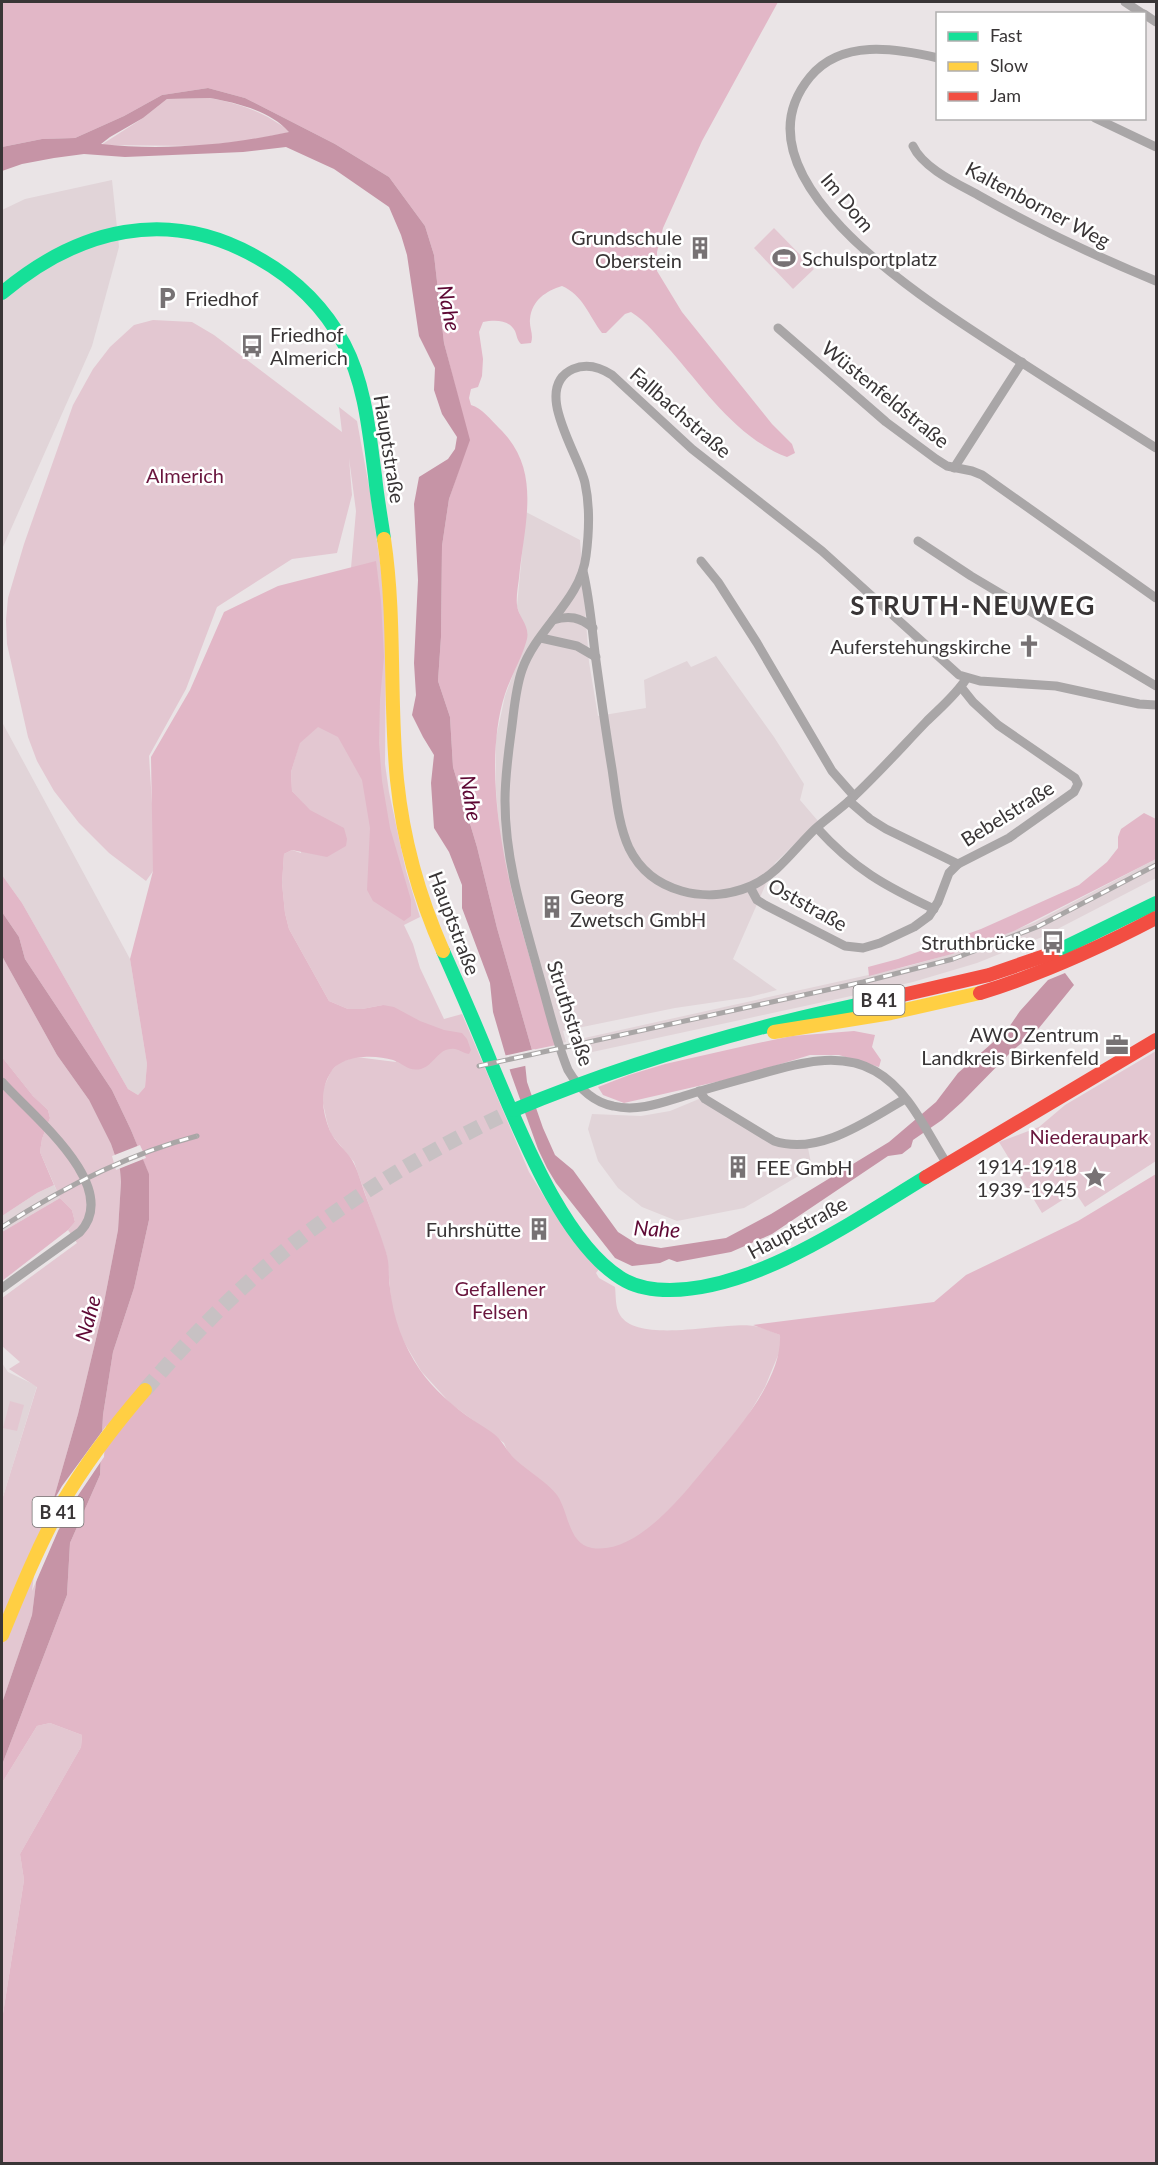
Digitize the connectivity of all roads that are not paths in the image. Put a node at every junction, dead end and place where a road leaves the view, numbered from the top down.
1 (1125, 2) edge
2 (1141, 12) edge
3 (936, 58) edge
4 (1099, 120) edge
5 (913, 146) dead end
6 (1156, 147) edge
7 (1156, 281) edge
8 (2, 293) edge
9 (778, 328) dead end
10 (1022, 362) junction
11 (1156, 448) edge
12 (954, 468) junction
13 (918, 541) dead end
14 (701, 561) dead end
15 (583, 571) junction
16 (1156, 598) edge
17 (553, 620) junction
18 (593, 628) junction
19 (542, 638) junction
20 (596, 657) junction
21 (964, 683) junction
22 (1156, 686) edge
23 (1156, 705) edge
24 (852, 798) junction
25 (817, 828) junction
26 (958, 864) junction
27 (750, 887) junction
28 (1156, 903) edge
29 (934, 909) junction
30 (1156, 918) edge
31 (1156, 1040) edge
32 (713, 1041) junction
33 (2, 1082) edge
34 (699, 1091) junction
35 (908, 1102) junction
36 (514, 1110) tunnel mouth
37 (947, 1164) junction
38 (2, 1288) edge
39 (145, 1390) tunnel mouth
40 (2, 1635) edge

1 - 2 street
3 - 10 street, Im Dom
4 - 6 street
5 - 7 street, Kaltenborner Weg
8 - 37 street, Hauptstraße
9 - 12 street, Wüstenfeldstraße
10 - 11 street, Im Dom
10 - 12 street
12 - 16 street, Wüstenfeldstraße
13 - 22 street
14 - 24 street, Bebelstraße
15 - 17 street, Fallbachstraße
15 - 18 street
15 - 21 street, Fallbachstraße
17 - 18 street
17 - 19 street, Struthstraße
18 - 20 street
19 - 20 street
19 - 34 street, Struthstraße
20 - 27 street
21 - 23 street
21 - 24 street
21 - 26 street, Bebelstraße
24 - 25 street
24 - 26 street, Bebelstraße
25 - 27 street
25 - 29 street
26 - 29 street, Oststraße
27 - 29 street, Oststraße
28 - 32 street, B 41
30 - 32 street, B 41
31 - 37 street, Hauptstraße
32 - 36 street, B 41
33 - 38 street
34 - 35 street, Struthstraße
34 - 35 street
35 - 37 street, Struthstraße
39 - 40 street, B 41

